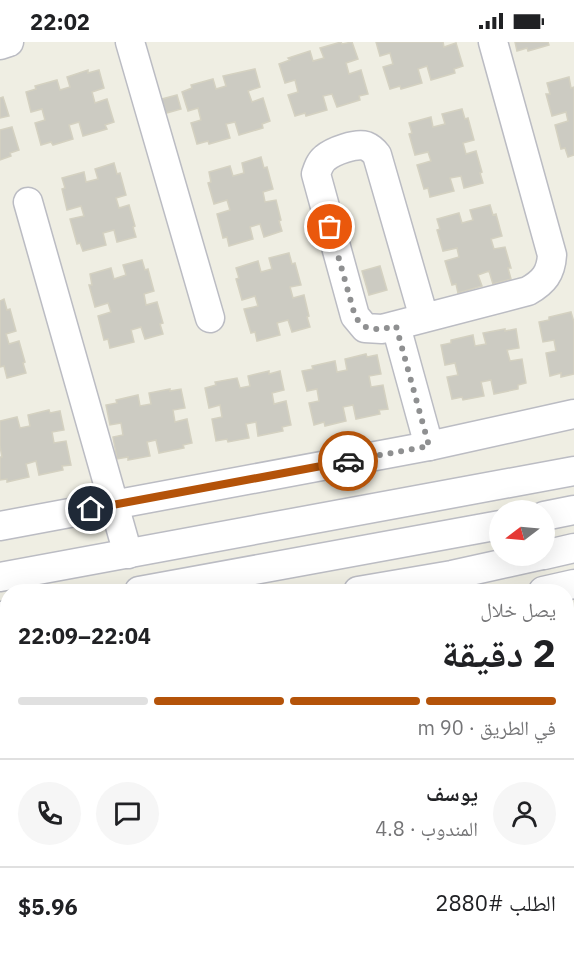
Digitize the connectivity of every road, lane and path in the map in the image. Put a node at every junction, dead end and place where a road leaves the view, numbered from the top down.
1 (9, 42) edge
2 (130, 42) edge
3 (494, 42) edge
4 (0, 45) edge
5 (28, 202) dead end
6 (210, 318) dead end
7 (424, 318) junction
8 (396, 326) junction
9 (574, 414) edge
10 (429, 446) junction
11 (574, 471) edge
12 (114, 505) junction
13 (574, 510) edge
14 (555, 514) edge
15 (0, 526) edge
16 (489, 527) edge
17 (574, 548) edge
18 (555, 552) edge
19 (128, 554) junction
20 (509, 566) edge
21 (233, 574) junction
22 (0, 577) edge
23 (454, 583) edge
24 (178, 584) edge
25 (251, 584) edge

1 - 4 street
2 - 6 street
3 - 7 street
5 - 12 street
7 - 8 street
7 - 8 street
8 - 10 street
9 - 10 street
10 - 12 street
11 - 19 street
12 - 15 street
12 - 19 street
13 - 14 street
16 - 21 street
17 - 18 street
19 - 22 street
20 - 23 street
21 - 24 street
21 - 25 street

